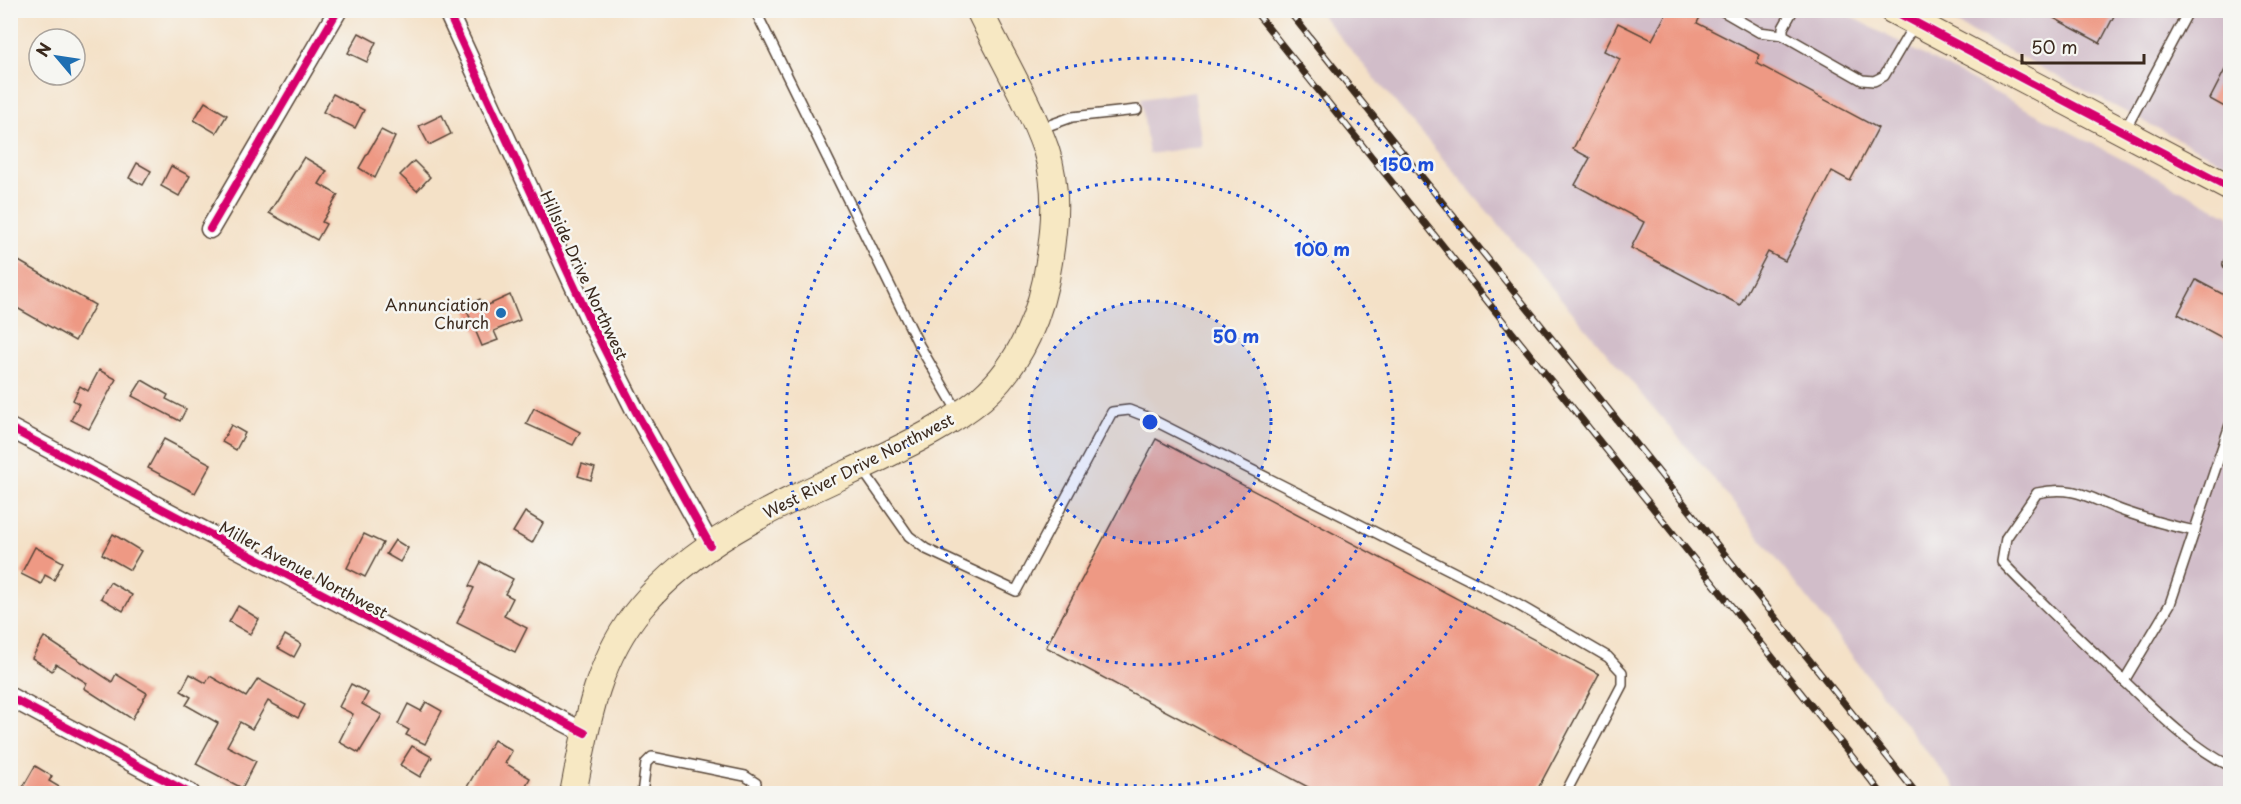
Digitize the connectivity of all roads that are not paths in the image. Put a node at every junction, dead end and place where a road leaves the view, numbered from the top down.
1 (338, 10) edge
2 (447, 10) edge
3 (754, 10) edge
4 (979, 10) edge
5 (1720, 10) edge
6 (1793, 10) edge
7 (1892, 10) edge
8 (2189, 10) edge
9 (1915, 23) junction
10 (1783, 35) junction
11 (1137, 110) dead end
12 (1037, 130) junction
13 (2124, 132) junction
14 (2230, 188) edge
15 (210, 229) dead end
16 (959, 414) junction
17 (2230, 425) edge
18 (10, 428) edge
19 (861, 467) junction
20 (2195, 531) junction
21 (710, 545) junction
22 (2124, 681) junction
23 (10, 697) edge
24 (585, 733) junction
25 (2230, 766) edge
26 (191, 794) edge
27 (573, 794) edge
28 (642, 794) edge
29 (753, 794) edge
30 (1564, 794) edge

1 - 15 street
2 - 21 street, Hillside Drive Northwest
3 - 16 lane
4 - 12 main road, West River Drive Northwest
5 - 10 lane
6 - 10 lane
7 - 9 main road
8 - 13 lane
9 - 10 lane
9 - 13 main road
11 - 12 lane
12 - 16 main road, West River Drive Northwest
13 - 14 main road
16 - 19 main road, West River Drive Northwest
17 - 20 lane
18 - 24 street, Miller Avenue Northwest
19 - 21 main road, West River Drive Northwest
19 - 30 lane
20 - 22 lane
20 - 22 lane
21 - 24 main road
22 - 25 lane
23 - 26 street
24 - 27 main road
28 - 29 lane

